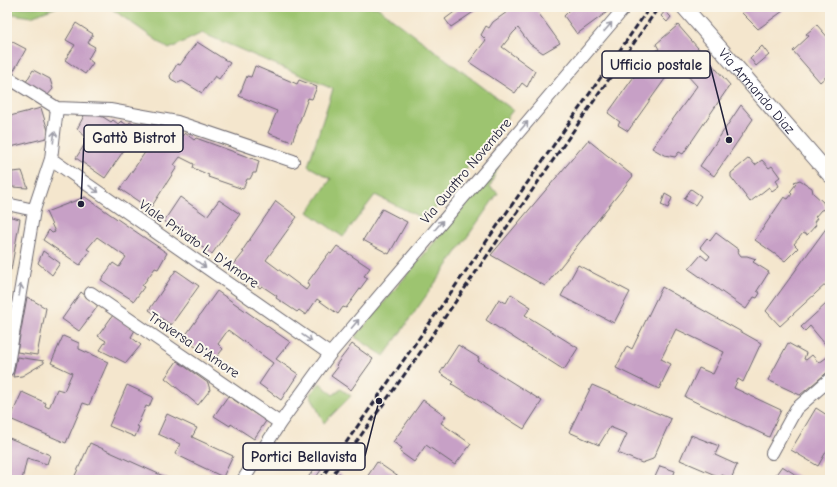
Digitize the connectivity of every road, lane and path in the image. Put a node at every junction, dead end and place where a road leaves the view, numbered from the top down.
1 (625, 7) edge
2 (684, 7) edge
3 (7, 77) edge
4 (57, 108) junction
5 (51, 159) junction
6 (293, 161) dead end
7 (829, 171) edge
8 (7, 204) edge
9 (34, 210) junction
10 (91, 293) dead end
11 (330, 354) junction
12 (7, 370) edge
13 (830, 379) edge
14 (280, 423) junction
15 (772, 453) dead end
16 (244, 480) edge

11 -> 1 street, Via Quattro Novembre
2 - 7 street, Via Armando Diaz
3 - 4 street
5 -> 4 street
4 - 6 street
5 - 9 street
5 -> 11 street, Viale Privato L. D'Amore
8 - 9 street
12 -> 9 street
10 - 14 street, Traversa D'Amore
11 - 14 street, Via Quattro Novembre
13 - 15 street
14 - 16 street

